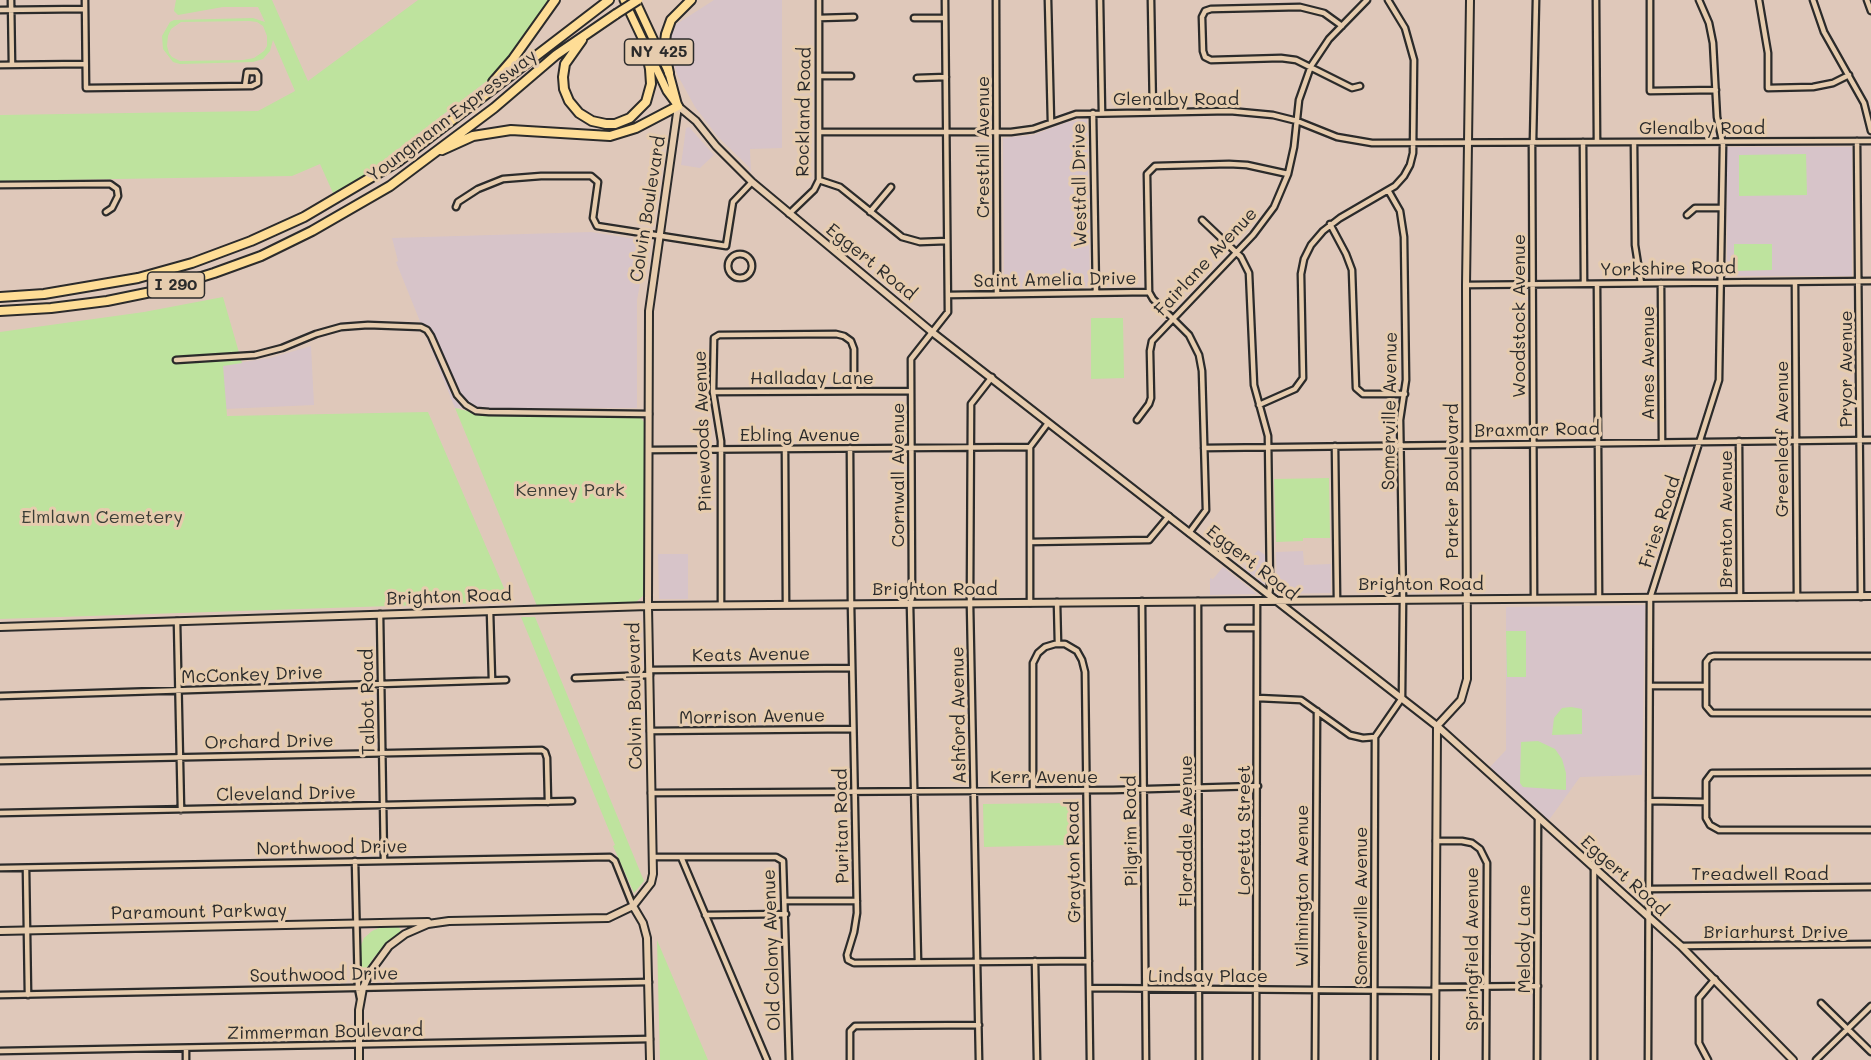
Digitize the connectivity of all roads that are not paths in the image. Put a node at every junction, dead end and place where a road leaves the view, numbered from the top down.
1 (11, 0) edge
2 (85, 0) edge
3 (555, 0) edge
4 (609, 0) edge
5 (624, 0) edge
6 (636, 0) edge
7 (691, 0) edge
8 (819, 0) edge
9 (945, 0) edge
10 (996, 0) edge
11 (1048, 0) edge
12 (1100, 0) edge
13 (1151, 0) edge
14 (1367, 0) edge
15 (1388, 0) edge
16 (1470, 0) edge
17 (1536, 0) edge
18 (1596, 0) edge
19 (1650, 0) edge
20 (1699, 0) edge
21 (1758, 0) edge
22 (1813, 0) edge
23 (1867, 0) edge
24 (85, 9) junction
25 (0, 10) edge
26 (11, 10) junction
27 (1871, 11) edge
28 (854, 17) dead end
29 (819, 18) junction
30 (914, 18) dead end
31 (945, 18) junction
32 (1342, 26) junction
33 (594, 28) junction
34 (644, 42) junction
35 (85, 64) junction
36 (12, 65) junction
37 (0, 66) edge
38 (1311, 66) junction
39 (669, 73) junction
40 (1849, 75) junction
41 (819, 76) junction
42 (851, 76) dead end
43 (946, 77) junction
44 (916, 78) dead end
45 (245, 86) dead end
46 (1360, 86) dead end
47 (1716, 90) junction
48 (479, 98) junction
49 (678, 106) junction
50 (1153, 112) junction
51 (1092, 113) junction
52 (1102, 113) junction
53 (1297, 121) junction
54 (1051, 122) junction
55 (819, 132) junction
56 (946, 132) junction
57 (997, 132) junction
58 (1871, 132) edge
59 (1857, 141) junction
60 (1871, 141) edge
61 (1532, 142) junction
62 (1583, 142) junction
63 (1597, 142) junction
64 (1634, 142) junction
65 (1723, 142) junction
66 (1413, 143) junction
67 (1467, 143) junction
68 (425, 159) junction
69 (1288, 174) junction
70 (819, 180) junction
71 (752, 182) junction
72 (0, 185) edge
73 (891, 187) dead end
74 (1388, 190) junction
75 (456, 207) dead end
76 (1722, 208) junction
77 (106, 212) dead end
78 (870, 212) junction
79 (789, 214) junction
80 (1687, 215) dead end
81 (1202, 220) dead end
82 (1330, 224) junction
83 (660, 236) junction
84 (947, 241) junction
85 (726, 246) junction
86 (1236, 252) junction
87 (732, 256) junction
88 (1859, 281) junction
89 (1871, 281) edge
90 (1721, 282) junction
91 (1795, 282) junction
92 (1641, 283) junction
93 (1661, 283) junction
94 (1533, 284) junction
95 (1584, 284) junction
96 (1597, 284) junction
97 (1466, 285) junction
98 (1096, 292) junction
99 (1149, 292) junction
100 (998, 294) junction
101 (948, 295) junction
102 (0, 297) edge
103 (0, 311) edge
104 (1173, 319) junction
105 (932, 332) junction
106 (176, 360) dead end
107 (992, 377) junction
108 (854, 391) junction
109 (911, 391) junction
110 (713, 392) junction
111 (1405, 394) junction
112 (1259, 405) junction
113 (648, 414) junction
114 (1137, 420) dead end
115 (1048, 423) junction
116 (1860, 440) junction
117 (1871, 440) edge
118 (1739, 441) junction
119 (1796, 441) junction
120 (1662, 442) junction
121 (1700, 442) junction
122 (1598, 443) junction
123 (1533, 444) junction
124 (1467, 445) junction
125 (1335, 446) junction
126 (1401, 446) junction
127 (971, 447) junction
128 (1030, 447) junction
129 (1268, 447) junction
130 (850, 448) junction
131 (912, 448) junction
132 (1204, 448) junction
133 (720, 449) junction
134 (785, 449) junction
135 (649, 450) junction
136 (1169, 516) junction
137 (1189, 533) junction
138 (1030, 542) junction
139 (1269, 595) junction
140 (1871, 596) edge
141 (1740, 597) junction
142 (1797, 597) junction
143 (1861, 597) junction
144 (1467, 598) junction
145 (1534, 598) junction
146 (1599, 598) junction
147 (1650, 598) junction
148 (1337, 599) junction
149 (1403, 599) junction
150 (1257, 600) junction
151 (1276, 600) junction
152 (1142, 601) junction
153 (1198, 601) junction
154 (1057, 602) junction
155 (970, 603) junction
156 (1030, 603) junction
157 (786, 604) junction
158 (851, 604) junction
159 (910, 604) junction
160 (721, 605) junction
161 (648, 606) junction
162 (490, 611) junction
163 (380, 614) junction
164 (177, 621) junction
165 (0, 627) edge
166 (1228, 628) dead end
167 (1257, 628) junction
168 (1058, 644) junction
169 (1871, 656) edge
170 (852, 668) junction
171 (650, 673) junction
172 (575, 678) dead end
173 (492, 680) junction
174 (506, 680) dead end
175 (381, 684) junction
176 (1650, 686) junction
177 (1706, 686) junction
178 (179, 691) junction
179 (0, 696) edge
180 (1258, 698) junction
181 (1402, 698) junction
182 (1317, 711) junction
183 (1871, 713) edge
184 (1437, 726) junction
185 (853, 729) junction
186 (650, 731) junction
187 (1375, 737) junction
188 (382, 753) junction
189 (180, 757) junction
190 (0, 761) edge
191 (1871, 772) edge
192 (1258, 786) junction
193 (1200, 787) junction
194 (1144, 788) junction
195 (1033, 790) junction
196 (1087, 790) junction
197 (854, 791) junction
198 (914, 791) junction
199 (974, 791) junction
200 (651, 793) junction
201 (572, 801) dead end
202 (1649, 801) junction
203 (548, 802) junction
204 (1706, 802) junction
205 (383, 805) junction
206 (181, 810) junction
207 (0, 813) edge
208 (1538, 819) junction
209 (1871, 830) edge
210 (1436, 841) junction
211 (653, 857) junction
212 (681, 857) junction
213 (355, 861) junction
214 (384, 861) junction
215 (0, 868) edge
216 (26, 868) junction
217 (1594, 870) junction
218 (1871, 887) edge
219 (1649, 889) junction
220 (786, 901) junction
221 (856, 901) junction
222 (633, 906) junction
223 (786, 914) junction
224 (705, 915) junction
225 (1649, 918) junction
226 (440, 922) junction
227 (399, 923) junction
228 (356, 924) junction
229 (0, 931) edge
230 (27, 931) junction
231 (405, 934) junction
232 (1871, 944) edge
233 (1681, 946) junction
234 (1035, 961) junction
235 (1089, 961) junction
236 (918, 962) junction
237 (977, 962) junction
238 (1715, 979) junction
239 (649, 982) junction
240 (1486, 986) junction
241 (1538, 986) junction
242 (360, 988) junction
243 (1089, 988) junction
244 (1146, 988) junction
245 (1199, 989) junction
246 (1257, 989) junction
247 (1435, 989) junction
248 (1315, 990) junction
249 (1374, 990) junction
250 (0, 995) edge
251 (28, 995) junction
252 (1821, 1003) dead end
253 (1871, 1006) edge
254 (978, 1025) junction
255 (1848, 1029) junction
256 (650, 1039) junction
257 (359, 1045) junction
258 (186, 1048) junction
259 (0, 1051) edge
260 (1871, 1052) edge
261 (186, 1060) edge
262 (359, 1060) edge
263 (650, 1060) edge
264 (767, 1060) edge
265 (789, 1060) edge
266 (850, 1060) edge
267 (979, 1060) edge
268 (1037, 1060) edge
269 (1090, 1060) edge
270 (1146, 1060) edge
271 (1199, 1060) edge
272 (1256, 1060) edge
273 (1315, 1060) edge
274 (1374, 1060) edge
275 (1435, 1060) edge
276 (1486, 1060) edge
277 (1537, 1060) edge
278 (1594, 1060) edge
279 (1648, 1060) edge
280 (1708, 1060) edge
281 (1793, 1060) edge
282 (1816, 1060) edge

1 - 26 street
2 - 24 street
3 - 48 highway
4 - 48 highway, Youngmann Expressway / I 290
5 - 34 main road, NY 425
6 - 33 highway, Youngmann Expressway / I 290, bridge
6 - 39 main road, NY 425
7 - 39 highway
8 - 29 street, Rockland Road
9 - 31 street, Cornwall Avenue
10 - 57 street, Cresthill Avenue
11 - 54 street, Westfall Drive
12 - 52 street, Westfall Drive
13 - 50 street
14 - 32 street, Fairlane Avenue
15 - 66 street
16 - 67 street, Parker Boulevard
17 - 61 street, Woodstock Avenue
18 - 63 street
19 - 47 street
20 - 47 street, Fries Road
21 - 40 street
22 - 40 street
23 - 27 street
24 - 26 street
24 - 35 street
25 - 26 street
26 - 36 street
28 - 29 street
29 - 41 street, Rockland Road
30 - 31 street
31 - 43 street, Cornwall Avenue
32 - 38 street, Fairlane Avenue
32 - 38 street
33 - 34 highway
33 - 68 highway, Youngmann Expressway / I 290
34 - 49 main road
35 - 36 street
35 - 45 street
36 - 37 street
38 - 46 street
38 - 53 street, Fairlane Avenue
39 - 49 main road, NY 425
40 - 58 street
41 - 42 street
41 - 55 street, Rockland Road
43 - 44 street
43 - 56 street, Cornwall Avenue
47 - 65 street, Fries Road
48 - 102 highway, Youngmann Expressway / I 290
49 - 68 highway
49 - 71 street, Eggert Road
49 - 83 street, Colvin Boulevard
50 - 52 street, Glenalby Road
50 - 53 street, Glenalby Road
51 - 52 street, Glenalby Road
51 - 54 street, Glenalby Road
51 - 98 street, Westfall Drive
53 - 66 street, Glenalby Road
53 - 69 street, Fairlane Avenue
54 - 57 street, Glenalby Road
55 - 56 street, Glenalby Road
55 - 70 street, Rockland Road
56 - 57 street, Glenalby Road
56 - 84 street, Cornwall Avenue
57 - 100 street, Cresthill Avenue
58 - 60 street
59 - 60 street, Glenalby Road
59 - 65 street, Glenalby Road
59 - 88 street, Pryor Avenue
61 - 62 street, Glenalby Road
61 - 67 street, Glenalby Road
61 - 94 street, Woodstock Avenue
62 - 63 street, Glenalby Road
62 - 95 street
63 - 64 street, Glenalby Road
64 - 65 street, Glenalby Road
64 - 92 street, Ames Avenue
65 - 76 street, Fries Road
66 - 67 street, Glenalby Road
66 - 74 street
67 - 97 street, Parker Boulevard
68 - 103 highway, Youngmann Expressway / I 290
69 - 86 street, Fairlane Avenue
69 - 99 street
70 - 78 street
70 - 79 street, Rockland Road
71 - 79 street, Eggert Road
71 - 85 street
72 - 77 street
73 - 78 street
74 - 82 street
74 - 111 street, Somerville Avenue
75 - 83 street
76 - 80 street
76 - 90 street, Fries Road
78 - 84 street
79 - 105 street, Eggert Road
81 - 86 street
82 - 111 street
82 - 112 street
83 - 85 street
83 - 113 street, Colvin Boulevard
84 - 101 street, Cornwall Avenue
85 - 87 street
86 - 104 street, Fairlane Avenue
86 - 112 street
87 - 87 street
88 - 89 street, Yorkshire Road
88 - 91 street, Yorkshire Road
88 - 116 street, Pryor Avenue
90 - 91 street, Yorkshire Road
90 - 93 street, Yorkshire Road
90 - 121 street, Fries Road
91 - 119 street, Greenleaf Avenue
92 - 93 street, Yorkshire Road
92 - 96 street, Yorkshire Road
93 - 120 street, Ames Avenue
94 - 95 street, Yorkshire Road
94 - 97 street, Yorkshire Road
94 - 123 street, Woodstock Avenue
95 - 96 street, Yorkshire Road
96 - 122 street
97 - 124 street, Parker Boulevard
98 - 99 street, Saint Amelia Drive
98 - 100 street, Saint Amelia Drive
99 - 104 street, Saint Amelia Drive
100 - 101 street, Saint Amelia Drive
101 - 105 street, Cornwall Avenue
104 - 114 street, Fairlane Avenue
104 - 132 street, Saint Amelia Drive
105 - 107 street, Eggert Road
105 - 109 street, Cornwall Avenue
106 - 113 street
107 - 115 street, Eggert Road
107 - 127 street, Ashford Avenue
108 - 109 street, Halladay Lane
108 - 110 street, Halladay Lane
108 - 110 street, Pinewoods Avenue
109 - 131 street, Cornwall Avenue
110 - 133 street, Pinewoods Avenue
111 - 126 street, Somerville Avenue
112 - 129 street
113 - 135 street, Colvin Boulevard
115 - 128 street
115 - 136 street, Eggert Road
116 - 117 street, Braxmar Road
116 - 119 street, Braxmar Road
116 - 143 street, Pryor Avenue
118 - 119 street, Braxmar Road
118 - 121 street, Braxmar Road
118 - 141 street, Brenton Avenue
119 - 142 street, Greenleaf Avenue
120 - 121 street, Braxmar Road
120 - 122 street, Braxmar Road
121 - 147 street, Fries Road
122 - 123 street, Braxmar Road
122 - 146 street
123 - 124 street, Braxmar Road
123 - 145 street, Woodstock Avenue
124 - 126 street, Braxmar Road
124 - 144 street, Parker Boulevard
125 - 126 street, Braxmar Road
125 - 129 street, Braxmar Road
125 - 148 street
126 - 149 street, Somerville Avenue
127 - 128 street, Ebling Avenue
127 - 131 street, Ebling Avenue
127 - 155 street, Ashford Avenue
128 - 138 street
129 - 132 street, Braxmar Road
129 - 139 street
130 - 131 street, Ebling Avenue
130 - 134 street, Ebling Avenue
130 - 158 street, Puritan Road
131 - 159 street, Cornwall Avenue
132 - 137 street, Saint Amelia Drive
133 - 134 street, Ebling Avenue
133 - 135 street, Ebling Avenue
133 - 160 street, Pinewoods Avenue
134 - 157 street
135 - 161 street, Colvin Boulevard
136 - 137 street, Eggert Road
136 - 138 street
137 - 139 street, Eggert Road
138 - 156 street
139 - 151 street, Eggert Road
140 - 143 street, Brighton Road
141 - 142 street, Brighton Road
141 - 147 street, Brighton Road
142 - 143 street, Brighton Road
144 - 145 street, Brighton Road
144 - 149 street, Brighton Road
144 - 184 street, Parker Boulevard
145 - 146 street, Brighton Road
146 - 147 street, Brighton Road
147 - 176 street, Fries Road
148 - 149 street, Brighton Road
148 - 151 street, Brighton Road
149 - 181 street, Somerville Avenue
150 - 151 street, Brighton Road
150 - 153 street, Brighton Road
150 - 167 street, Loretta Street
151 - 181 street, Eggert Road
152 - 153 street, Brighton Road
152 - 154 street, Brighton Road
152 - 194 street, Pilgrim Road
153 - 193 street, Floradale Avenue
154 - 156 street, Brighton Road
154 - 168 street
155 - 156 street, Brighton Road
155 - 159 street, Brighton Road
155 - 199 street, Ashford Avenue
157 - 158 street, Brighton Road
157 - 160 street, Brighton Road
158 - 159 street, Brighton Road
158 - 170 street, Puritan Road
159 - 198 street, Cornwall Avenue
160 - 161 street, Brighton Road
161 - 162 street, Brighton Road
161 - 171 street, Colvin Boulevard
162 - 163 street, Brighton Road
162 - 173 street
163 - 164 street, Brighton Road
163 - 175 street, Talbot Road
164 - 165 street, Brighton Road
164 - 178 street
166 - 167 street
167 - 180 street, Loretta Street
168 - 195 street
168 - 196 street, Grayton Road
169 - 177 street
170 - 171 street, Keats Avenue
170 - 185 street, Puritan Road
171 - 172 street
171 - 186 street, Colvin Boulevard
173 - 174 street, McConkey Drive
173 - 175 street, McConkey Drive
175 - 178 street, McConkey Drive
175 - 188 street, Talbot Road
176 - 177 street
176 - 202 street, Fries Road
177 - 183 street
178 - 179 street, McConkey Drive
178 - 189 street
180 - 182 street
180 - 192 street, Loretta Street
181 - 184 street, Eggert Road
181 - 187 street
182 - 187 street
182 - 248 street, Wilmington Avenue
184 - 208 street, Eggert Road
184 - 210 street
185 - 186 street, Morrison Avenue
185 - 197 street, Puritan Road
186 - 200 street, Colvin Boulevard
187 - 249 street, Somerville Avenue
188 - 189 street, Orchard Drive
188 - 203 street, Orchard Drive
188 - 205 street, Talbot Road
189 - 190 street, Orchard Drive
189 - 206 street
191 - 204 street
192 - 193 street, Kerr Avenue
192 - 246 street, Loretta Street
193 - 194 street, Kerr Avenue
193 - 245 street, Floradale Avenue
194 - 196 street, Kerr Avenue
194 - 244 street, Pilgrim Road
195 - 196 street, Kerr Avenue
195 - 199 street, Kerr Avenue
196 - 235 street, Grayton Road
197 - 198 street, Kerr Avenue
197 - 200 street, Kerr Avenue
197 - 221 street, Puritan Road
198 - 199 street, Kerr Avenue
198 - 236 street, Cornwall Avenue
199 - 237 street, Ashford Avenue
200 - 211 street, Colvin Boulevard
201 - 203 street, Cleveland Drive
202 - 204 street
202 - 219 street, Fries Road
203 - 205 street, Cleveland Drive
204 - 209 street
205 - 206 street, Cleveland Drive
205 - 214 street, Talbot Road
206 - 207 street, Cleveland Drive
208 - 217 street, Eggert Road
208 - 241 street, Melody Lane
210 - 240 street, Springfield Avenue
210 - 247 street
211 - 212 street, Old Colony Avenue
211 - 222 street, Colvin Boulevard
212 - 220 street, Old Colony Avenue
212 - 224 street
213 - 214 street, Northwood Drive
213 - 216 street, Northwood Drive
213 - 228 street
214 - 222 street, Northwood Drive
215 - 216 street, Northwood Drive
216 - 230 street
217 - 225 street, Eggert Road
217 - 278 street
218 - 219 street, Treadwell Road
219 - 225 street, Fries Road
220 - 221 street
220 - 223 street, Old Colony Avenue
221 - 236 street, Puritan Road
222 - 226 street, Colvin Boulevard
222 - 239 street
223 - 224 street
223 - 265 street, Old Colony Avenue
224 - 264 street
225 - 233 street, Eggert Road
225 - 279 street, Fries Road
226 - 227 street, Paramount Parkway
226 - 231 street, Colvin Boulevard
227 - 228 street, Paramount Parkway
227 - 231 street
228 - 230 street, Paramount Parkway
228 - 242 street
229 - 230 street, Paramount Parkway
230 - 251 street
231 - 242 street, Colvin Boulevard
232 - 233 street, Briarhurst Drive
233 - 238 street, Eggert Road
234 - 235 street, Puritan Road
234 - 237 street, Puritan Road
234 - 268 street
235 - 243 street, Grayton Road
236 - 237 street, Puritan Road
237 - 254 street, Ashford Avenue
238 - 280 street
238 - 281 street, Eggert Road
239 - 242 street, Southwood Drive
239 - 256 street
240 - 241 street, Lindsay Place
240 - 247 street, Lindsay Place
240 - 276 street, Springfield Avenue
241 - 277 street, Melody Lane
242 - 251 street, Southwood Drive
242 - 257 street, Colvin Boulevard
243 - 244 street, Lindsay Place
243 - 269 street, Grayton Road
244 - 245 street, Lindsay Place
244 - 270 street, Pilgrim Road
245 - 246 street, Lindsay Place
245 - 271 street, Floradale Avenue
246 - 248 street, Lindsay Place
246 - 272 street, Loretta Street
247 - 249 street, Lindsay Place
247 - 275 street
248 - 249 street, Lindsay Place
248 - 273 street, Wilmington Avenue
249 - 274 street, Somerville Avenue
250 - 251 street, Southwood Drive
252 - 255 street
253 - 255 street
254 - 266 street
254 - 267 street, Ashford Avenue
255 - 260 street
255 - 282 street
256 - 257 street, Zimmerman Boulevard
256 - 263 street
257 - 258 street, Zimmerman Boulevard
257 - 262 street, Colvin Boulevard
258 - 259 street, Zimmerman Boulevard
258 - 261 street

